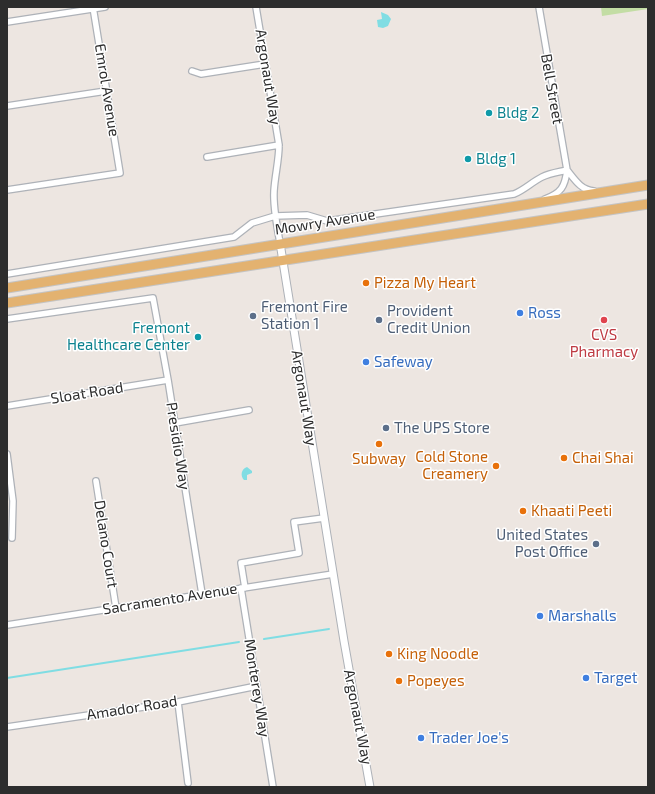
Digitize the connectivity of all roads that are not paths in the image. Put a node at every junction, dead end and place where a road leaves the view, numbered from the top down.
1 (105, 7) edge
2 (256, 7) edge
3 (539, 7) edge
4 (93, 8) edge
5 (7, 22) edge
6 (265, 64) junction
7 (192, 71) dead end
8 (106, 91) junction
9 (7, 106) edge
10 (279, 144) junction
11 (207, 157) dead end
12 (567, 170) junction
13 (648, 185) edge
14 (7, 190) edge
15 (616, 190) junction
16 (648, 204) edge
17 (524, 205) junction
18 (275, 216) junction
19 (280, 243) junction
20 (283, 261) junction
21 (7, 274) edge
22 (7, 288) edge
23 (7, 304) edge
24 (7, 319) edge
25 (168, 380) junction
26 (7, 406) edge
27 (249, 410) dead end
28 (175, 424) junction
29 (7, 454) edge
30 (96, 481) dead end
31 (324, 518) junction
32 (12, 538) dead end
33 (332, 574) junction
34 (243, 588) junction
35 (202, 594) junction
36 (116, 608) junction
37 (7, 625) edge
38 (257, 686) junction
39 (178, 702) junction
40 (7, 727) edge
41 (188, 783) dead end
42 (274, 787) edge
43 (370, 787) edge

1 - 4 street
2 - 6 street, Argonaut Way
3 - 12 street, Bell Street
4 - 5 street
4 - 8 street, Emrol Avenue
6 - 7 street
6 - 10 street, Argonaut Way
8 - 9 street
8 - 14 street, Emrol Avenue
10 - 11 street
10 - 18 street, Argonaut Way
12 - 15 street, Bell Street
12 - 17 street, Bell Street
12 - 18 street, Mowry Avenue
13 - 15 main road, Mowry Avenue
15 - 17 main road, Mowry Avenue
16 - 20 main road
17 - 19 main road, Mowry Avenue
18 - 19 street, Argonaut Way
18 - 21 street, Mowry Avenue
19 - 20 street, Argonaut Way
19 - 22 main road, Mowry Avenue
20 - 23 main road
20 - 31 street, Argonaut Way
24 - 25 street, Presidio Way
25 - 26 street, Sloat Road
25 - 28 street, Presidio Way
27 - 28 street
28 - 35 street, Presidio Way
29 - 32 street
30 - 36 street, Delano Court
31 - 33 street, Argonaut Way
31 - 34 street, Monterey Way
33 - 34 street, Sacramento Avenue
33 - 43 street, Argonaut Way
34 - 35 street, Sacramento Avenue
34 - 38 street, Monterey Way
35 - 36 street, Sacramento Avenue
36 - 37 street, Sacramento Avenue
38 - 39 street, Amador Road
38 - 42 street, Monterey Way
39 - 40 street, Amador Road
39 - 41 street

